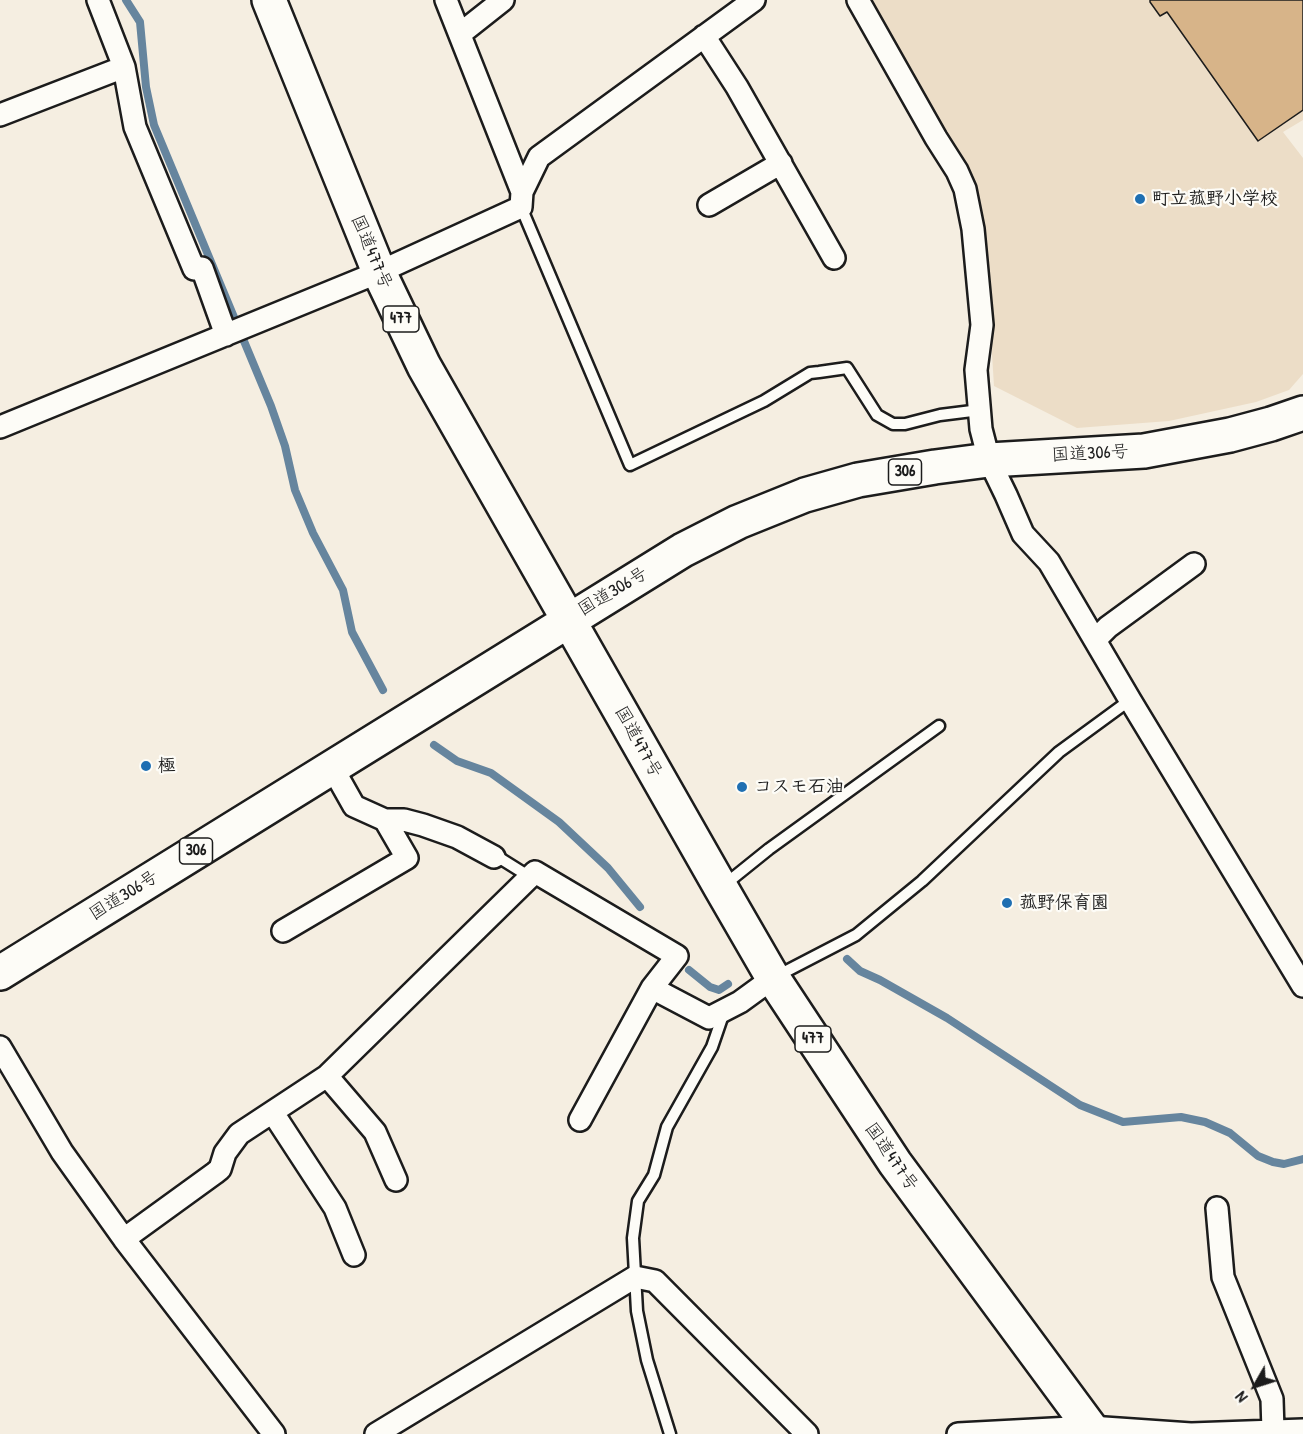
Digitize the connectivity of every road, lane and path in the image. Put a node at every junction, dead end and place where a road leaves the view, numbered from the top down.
1 (98, 0) edge
2 (269, 0) edge
3 (446, 0) edge
4 (504, 0) edge
5 (754, 0) edge
6 (858, 0) edge
7 (460, 34) junction
8 (704, 36) junction
9 (124, 67) junction
10 (0, 115) edge
11 (781, 163) junction
12 (522, 200) junction
13 (709, 205) dead end
14 (834, 258) dead end
15 (378, 272) junction
16 (228, 334) junction
17 (980, 410) junction
18 (1303, 413) edge
19 (0, 427) edge
20 (989, 460) junction
21 (1194, 564) dead end
22 (569, 619) junction
23 (1095, 640) junction
24 (1130, 700) junction
25 (939, 726) dead end
26 (332, 767) junction
27 (385, 820) junction
28 (494, 857) joint
29 (530, 877) junction
30 (721, 888) junction
31 (283, 931) dead end
32 (0, 973) edge
33 (773, 978) junction
34 (1303, 986) edge
35 (652, 988) junction
36 (725, 1012) junction
37 (0, 1047) edge
38 (327, 1076) junction
39 (273, 1113) junction
40 (579, 1120) dead end
41 (396, 1180) dead end
42 (1217, 1208) dead end
43 (124, 1239) junction
44 (354, 1255) dead end
45 (634, 1277) junction
46 (1303, 1430) edge
47 (1093, 1431) edge
48 (1273, 1431) junction
49 (274, 1434) edge
50 (376, 1434) edge
51 (670, 1434) edge
52 (807, 1434) edge
53 (958, 1434) edge

1 - 9 street
2 - 15 highway, 国道477号 / 477
3 - 7 street
4 - 7 street
5 - 8 street
6 - 17 street
7 - 12 street
8 - 11 street
8 - 12 street
9 - 10 street
9 - 16 street
11 - 13 street
11 - 14 street
12 - 15 street
12 - 17 lane
15 - 16 street
15 - 22 highway, 国道477号 / 477
16 - 19 street
17 - 20 street
18 - 20 highway, 国道306号 / 306
20 - 22 highway, 国道306号 / 306
20 - 23 street
21 - 23 street
22 - 26 highway, 国道306号 / 306
22 - 30 highway, 国道477号 / 477
23 - 24 street
24 - 33 lane
24 - 34 street
25 - 30 lane
26 - 27 street
26 - 32 highway, 国道306号 / 306
27 - 28 street
27 - 31 street
28 - 29 lane
29 - 35 street
29 - 38 street
30 - 33 highway, 国道477号 / 477
33 - 36 street
33 - 47 highway, 国道477号 / 477
35 - 36 street
35 - 40 street
36 - 45 lane
37 - 43 street
38 - 39 street
38 - 41 street
39 - 43 street
39 - 44 street
42 - 48 street
43 - 49 street
45 - 50 street
45 - 51 lane
45 - 52 street
46 - 48 street
47 - 48 street
47 - 53 street

